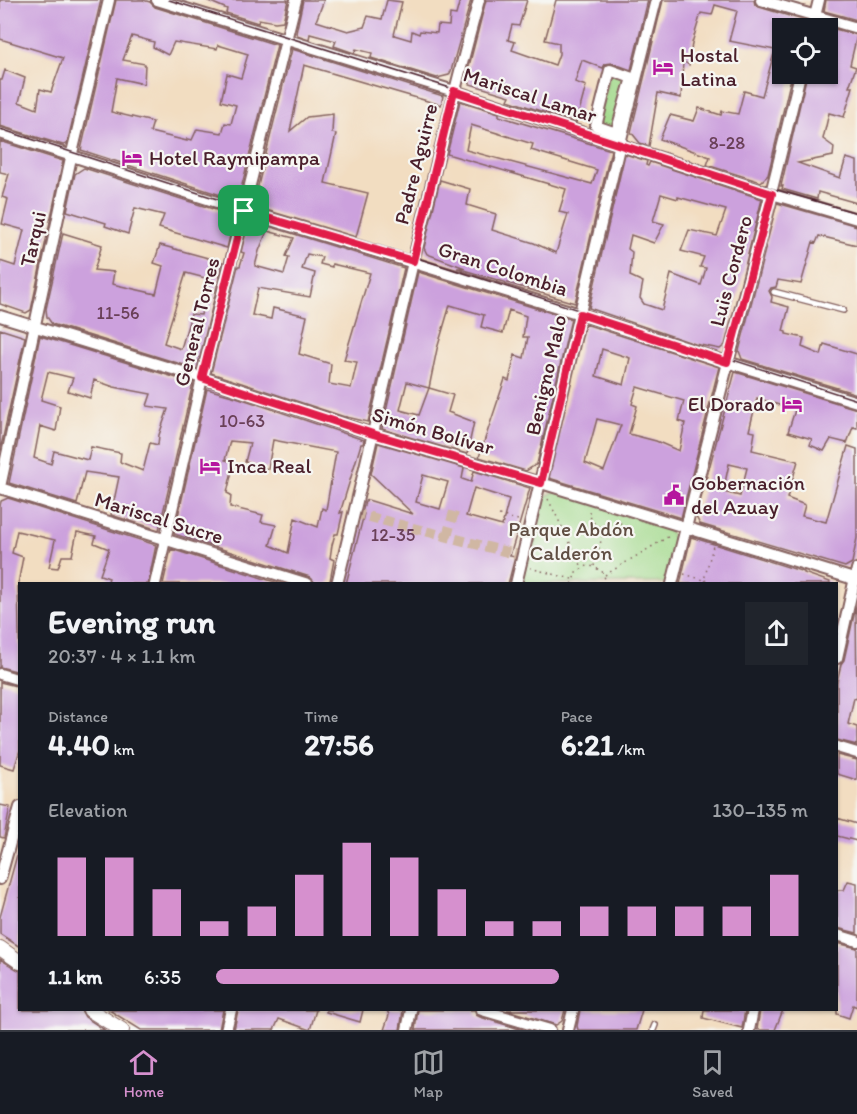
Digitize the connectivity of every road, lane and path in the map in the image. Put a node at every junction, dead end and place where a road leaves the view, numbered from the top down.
1 (109, 0) edge
2 (156, 0) edge
3 (296, 0) edge
4 (479, 0) edge
5 (656, 0) edge
6 (761, 0) edge
7 (819, 0) edge
8 (815, 15) junction
9 (814, 18) edge
10 (857, 28) edge
11 (286, 41) junction
12 (632, 78) joint
13 (798, 84) edge
14 (454, 91) junction
15 (0, 133) edge
16 (621, 146) junction
17 (72, 157) junction
18 (772, 194) junction
19 (244, 211) junction
20 (857, 219) edge
21 (413, 261) junction
22 (774, 292) dead end
23 (843, 310) dead end
24 (580, 314) junction
25 (0, 316) edge
26 (34, 326) junction
27 (727, 362) junction
28 (202, 378) junction
29 (857, 402) edge
30 (373, 434) junction
31 (541, 483) junction
32 (0, 487) edge
33 (546, 496) dead end
34 (589, 509) dead end
35 (625, 514) dead end
36 (499, 515) dead end
37 (531, 524) junction
38 (686, 528) junction
39 (604, 529) junction
40 (672, 534) dead end
41 (715, 537) junction
42 (165, 540) junction
43 (521, 565) junction
44 (594, 566) junction
45 (582, 567) junction
46 (675, 572) junction
47 (605, 574) junction
48 (856, 576) edge
49 (573, 579) junction
50 (704, 580) junction
51 (155, 582) edge
52 (302, 582) edge
53 (337, 582) edge
54 (517, 582) edge
55 (572, 582) edge
56 (607, 582) edge
57 (672, 582) edge
58 (706, 582) edge
59 (838, 654) edge
60 (0, 674) edge
61 (18, 679) edge
62 (838, 747) edge
63 (857, 753) edge
64 (18, 814) edge
65 (0, 879) edge
66 (838, 935) edge
67 (857, 941) edge
68 (0, 948) edge
69 (18, 961) edge
70 (92, 1011) edge
71 (231, 1011) edge
72 (411, 1011) edge
73 (485, 1011) edge
74 (573, 1011) edge
75 (753, 1011) edge
76 (122, 1030) edge
77 (226, 1030) edge
78 (407, 1030) edge
79 (550, 1030) edge
80 (568, 1030) edge
81 (748, 1030) edge

1 - 17 street, Tarqui
2 - 11 street, Mariscal Lamar
3 - 11 street, General Torres
4 - 14 street, Padre Aguirre
5 - 16 street, Benigno Malo
6 - 8 street
7 - 8 street
8 - 9 street
8 - 10 street
11 - 14 street, Mariscal Lamar
11 - 19 street, General Torres
12 - 12 street
13 - 18 street, Luis Cordero
14 - 16 street, Mariscal Lamar
14 - 21 street, Padre Aguirre
15 - 17 street, Gran Colombia
16 - 18 street, Mariscal Lamar
16 - 24 street, Benigno Malo
17 - 19 street, Gran Colombia
17 - 26 street, Tarqui
18 - 20 street, Mariscal Lamar
18 - 27 street, Luis Cordero
19 - 21 street, Gran Colombia
19 - 28 street, General Torres
21 - 24 street, Gran Colombia
21 - 30 street, Padre Aguirre
22 - 23 lane
24 - 27 street, Gran Colombia
24 - 31 street, Benigno Malo
25 - 26 street, Simón Bolívar
26 - 28 street, Simón Bolívar
26 - 32 street, Tarqui
27 - 29 street, Gran Colombia
27 - 38 street, Luis Cordero
28 - 30 street, Simón Bolívar
28 - 42 street, General Torres
30 - 31 street, Simón Bolívar
30 - 53 street, Padre Aguirre
31 - 37 street, Benigno Malo
31 - 38 street, Simón Bolívar
32 - 42 street, Mariscal Sucre
33 - 45 path
34 - 39 path
35 - 39 path
36 - 37 path
37 - 43 street, Benigno Malo
38 - 41 street, Simón Bolívar
38 - 46 street, Luis Cordero
39 - 44 path
40 - 47 path
41 - 48 street, Simón Bolívar
41 - 50 path
42 - 51 street, General Torres
42 - 52 street, Mariscal Sucre
43 - 49 path
43 - 54 street, Benigno Malo
44 - 45 path
44 - 47 path
45 - 49 path
46 - 50 path
46 - 57 street, Luis Cordero
47 - 56 path
48 - 59 street
49 - 55 path
50 - 58 path
60 - 61 street
62 - 63 street
64 - 65 street
66 - 67 street
68 - 69 street
70 - 76 street
71 - 77 street
72 - 78 street
73 - 79 street
74 - 80 street
75 - 81 street

